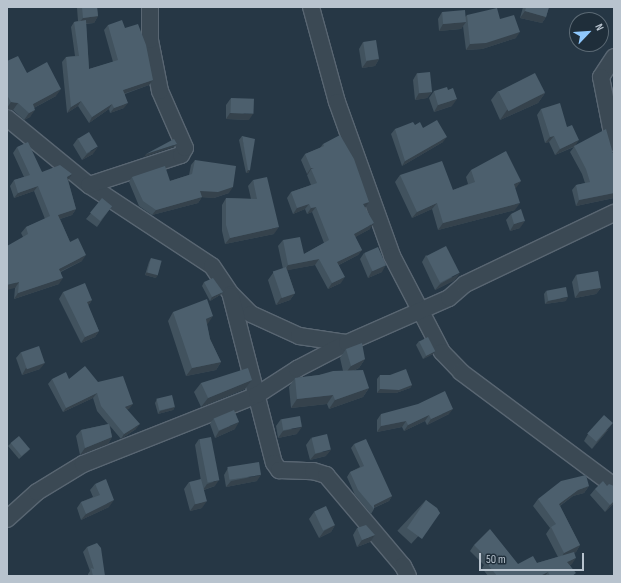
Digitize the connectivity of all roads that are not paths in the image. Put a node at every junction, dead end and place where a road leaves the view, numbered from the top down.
1 (150, 7) edge
2 (311, 7) edge
3 (614, 57) edge
4 (7, 118) edge
5 (614, 143) edge
6 (89, 185) junction
7 (614, 213) edge
8 (231, 294) junction
9 (420, 308) junction
10 (347, 343) junction
11 (257, 395) junction
12 (614, 486) edge
13 (7, 519) edge
14 (408, 576) edge

1 - 6 street
2 - 9 street
3 - 5 street
4 - 6 street
6 - 8 street
7 - 9 street
8 - 10 street
8 - 11 street
9 - 10 street
9 - 12 street
10 - 11 street
11 - 13 street
11 - 14 street

